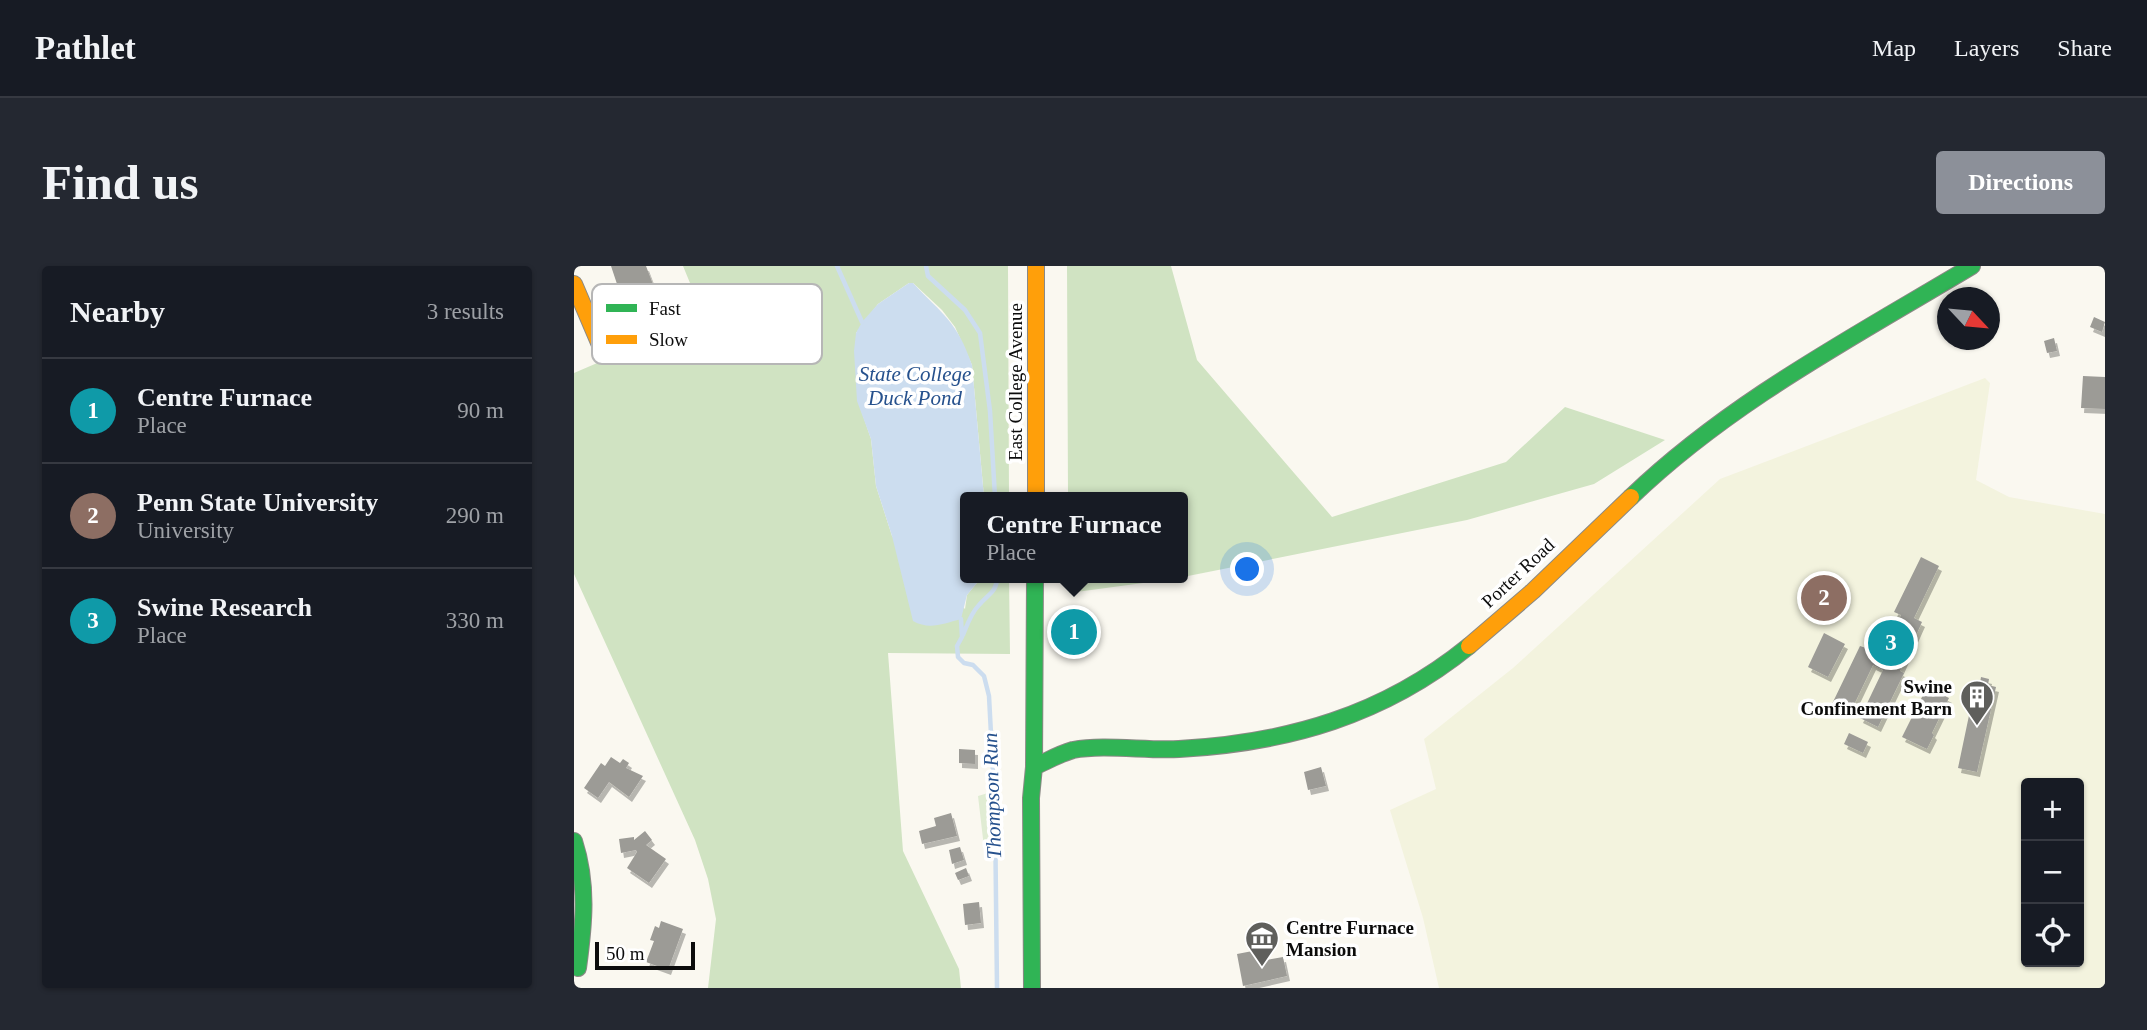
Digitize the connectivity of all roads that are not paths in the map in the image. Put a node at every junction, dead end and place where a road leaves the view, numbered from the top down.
1 (1036, 266) edge
2 (1972, 266) edge
3 (574, 284) edge
4 (592, 325) edge
5 (1036, 492) edge
6 (1035, 583) edge
7 (1034, 767) junction
8 (574, 841) edge
9 (578, 968) dead end
10 (1032, 988) edge

1 - 5 street, East College Avenue
2 - 7 street, Porter Road
3 - 4 street
6 - 7 street
7 - 10 street
8 - 9 street

